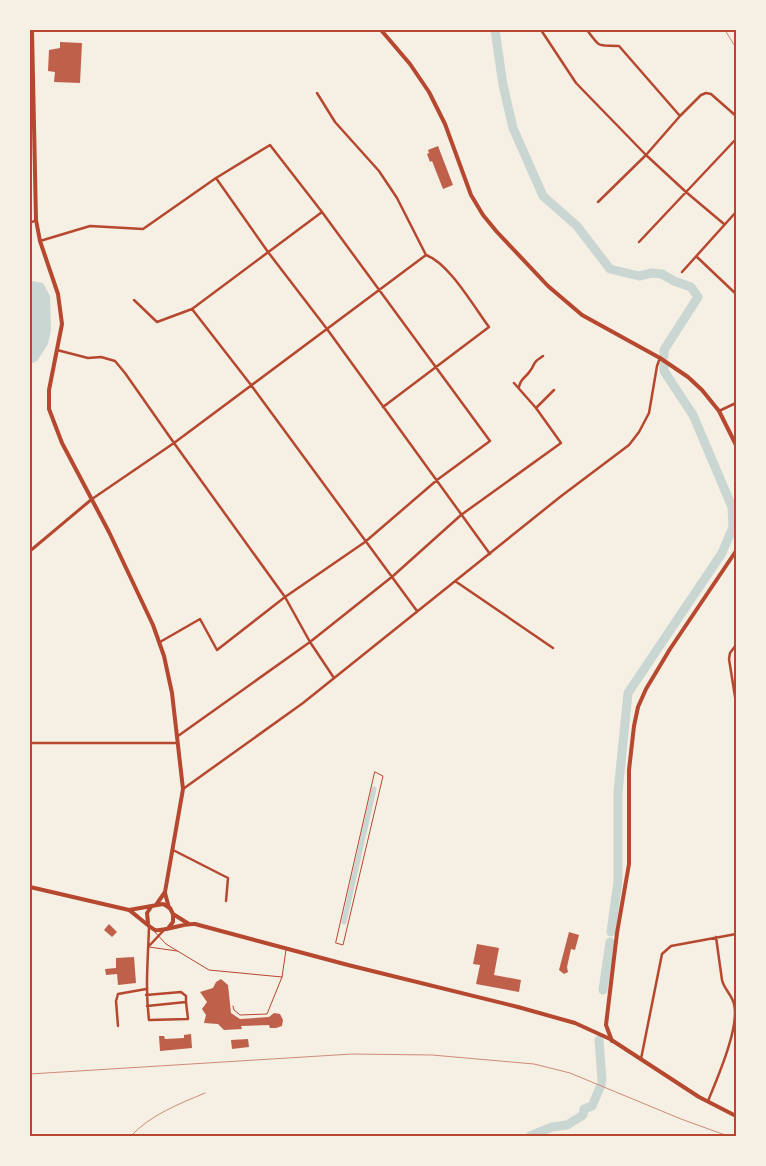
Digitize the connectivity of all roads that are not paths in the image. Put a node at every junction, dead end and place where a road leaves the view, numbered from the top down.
1 (32, 30) edge
2 (381, 30) edge
3 (541, 30) edge
4 (587, 30) edge
5 (31, 62) edge
6 (317, 93) dead end
7 (680, 116) junction
8 (736, 116) edge
9 (736, 139) edge
10 (646, 155) junction
11 (216, 178) junction
12 (686, 192) junction
13 (598, 202) dead end
14 (322, 212) junction
15 (736, 212) edge
16 (36, 220) junction
17 (30, 223) edge
18 (724, 224) junction
19 (40, 241) junction
20 (639, 242) dead end
21 (268, 252) junction
22 (426, 255) junction
23 (697, 257) junction
24 (682, 272) dead end
25 (379, 291) junction
26 (736, 294) edge
27 (134, 300) dead end
28 (192, 309) junction
29 (327, 329) junction
30 (57, 350) junction
31 (542, 356) dead end
32 (660, 358) junction
33 (437, 367) junction
34 (514, 383) dead end
35 (251, 385) junction
36 (519, 387) junction
37 (554, 390) dead end
38 (736, 403) edge
39 (383, 407) junction
40 (536, 408) junction
41 (720, 411) junction
42 (174, 443) junction
43 (736, 445) edge
44 (437, 480) junction
45 (92, 499) junction
46 (462, 515) junction
47 (365, 542) junction
48 (30, 551) edge
49 (736, 551) edge
50 (490, 554) junction
51 (393, 576) junction
52 (455, 581) junction
53 (284, 597) junction
54 (417, 610) junction
55 (159, 642) junction
56 (310, 642) junction
57 (736, 644) edge
58 (553, 648) dead end
59 (334, 678) junction
60 (736, 703) edge
61 (178, 736) junction
62 (30, 743) edge
63 (179, 743) junction
64 (183, 789) junction
65 (173, 850) junction
66 (30, 887) edge
67 (165, 893) junction
68 (226, 901) dead end
69 (154, 906) junction
70 (170, 908) junction
71 (129, 910) junction
72 (173, 914) junction
73 (149, 924) junction
74 (190, 924) junction
75 (169, 927) junction
76 (164, 930) junction
77 (736, 934) edge
78 (157, 936) junction
79 (716, 938) junction
80 (148, 947) junction
81 (286, 949) junction
82 (178, 951) junction
83 (282, 977) junction
84 (146, 989) junction
85 (146, 995) junction
86 (186, 1002) junction
87 (147, 1006) junction
88 (233, 1006) dead end
89 (118, 1026) dead end
90 (611, 1040) junction
91 (641, 1059) junction
92 (708, 1101) junction
93 (736, 1116) edge

1 - 5 main road
2 - 32 main road
3 - 10 street
4 - 7 street
5 - 16 main road
6 - 22 street
7 - 8 street
7 - 10 street
9 - 12 street
10 - 12 street
10 - 13 street
11 - 14 street
11 - 19 street
11 - 21 street
12 - 18 street
12 - 20 street
14 - 21 street
14 - 25 street
15 - 18 street
16 - 17 street
16 - 19 main road
18 - 23 street
19 - 30 main road
21 - 28 street
21 - 29 street
22 - 25 street
22 - 33 street
23 - 24 street
23 - 26 street
25 - 29 street
25 - 33 street
27 - 28 street
28 - 35 street
29 - 35 street
29 - 39 street
30 - 42 street
30 - 45 main road
31 - 36 street
32 - 41 main road
32 - 50 street
33 - 39 street
33 - 44 street
34 - 36 street
35 - 42 street
35 - 47 street
36 - 40 street
37 - 40 street
38 - 41 street
39 - 44 street
40 - 46 street
41 - 43 main road
42 - 45 street
42 - 53 street
44 - 46 street
44 - 47 street
45 - 48 street
45 - 55 main road
46 - 50 street
46 - 51 street
47 - 51 street
47 - 53 street
49 - 90 main road
50 - 52 street
51 - 54 street
51 - 56 street
52 - 54 street
52 - 58 street
53 - 55 street
53 - 56 street
54 - 59 street
55 - 61 main road
56 - 59 street
56 - 61 street
57 - 60 street
59 - 64 street
61 - 63 main road
62 - 63 street
63 - 64 main road
64 - 65 main road
65 - 67 main road
65 - 68 street
66 - 71 main road
67 - 69 main road
67 - 70 main road
69 - 70 main road
69 - 71 main road
69 - 73 main road
70 - 72 main road
71 - 73 main road
72 - 74 main road
72 - 75 main road
73 - 76 main road
73 - 78 lane
73 - 80 street
74 - 75 main road
74 - 81 main road
75 - 76 main road
76 - 78 street
77 - 79 street
78 - 80 street
78 - 82 lane
79 - 91 street
79 - 92 street
80 - 82 lane
80 - 84 street
81 - 83 lane
81 - 90 main road
82 - 83 lane
83 - 88 lane
84 - 85 street
84 - 89 street
85 - 86 street
85 - 87 street
86 - 87 street
86 - 87 street
90 - 91 main road
91 - 92 main road
92 - 93 main road

